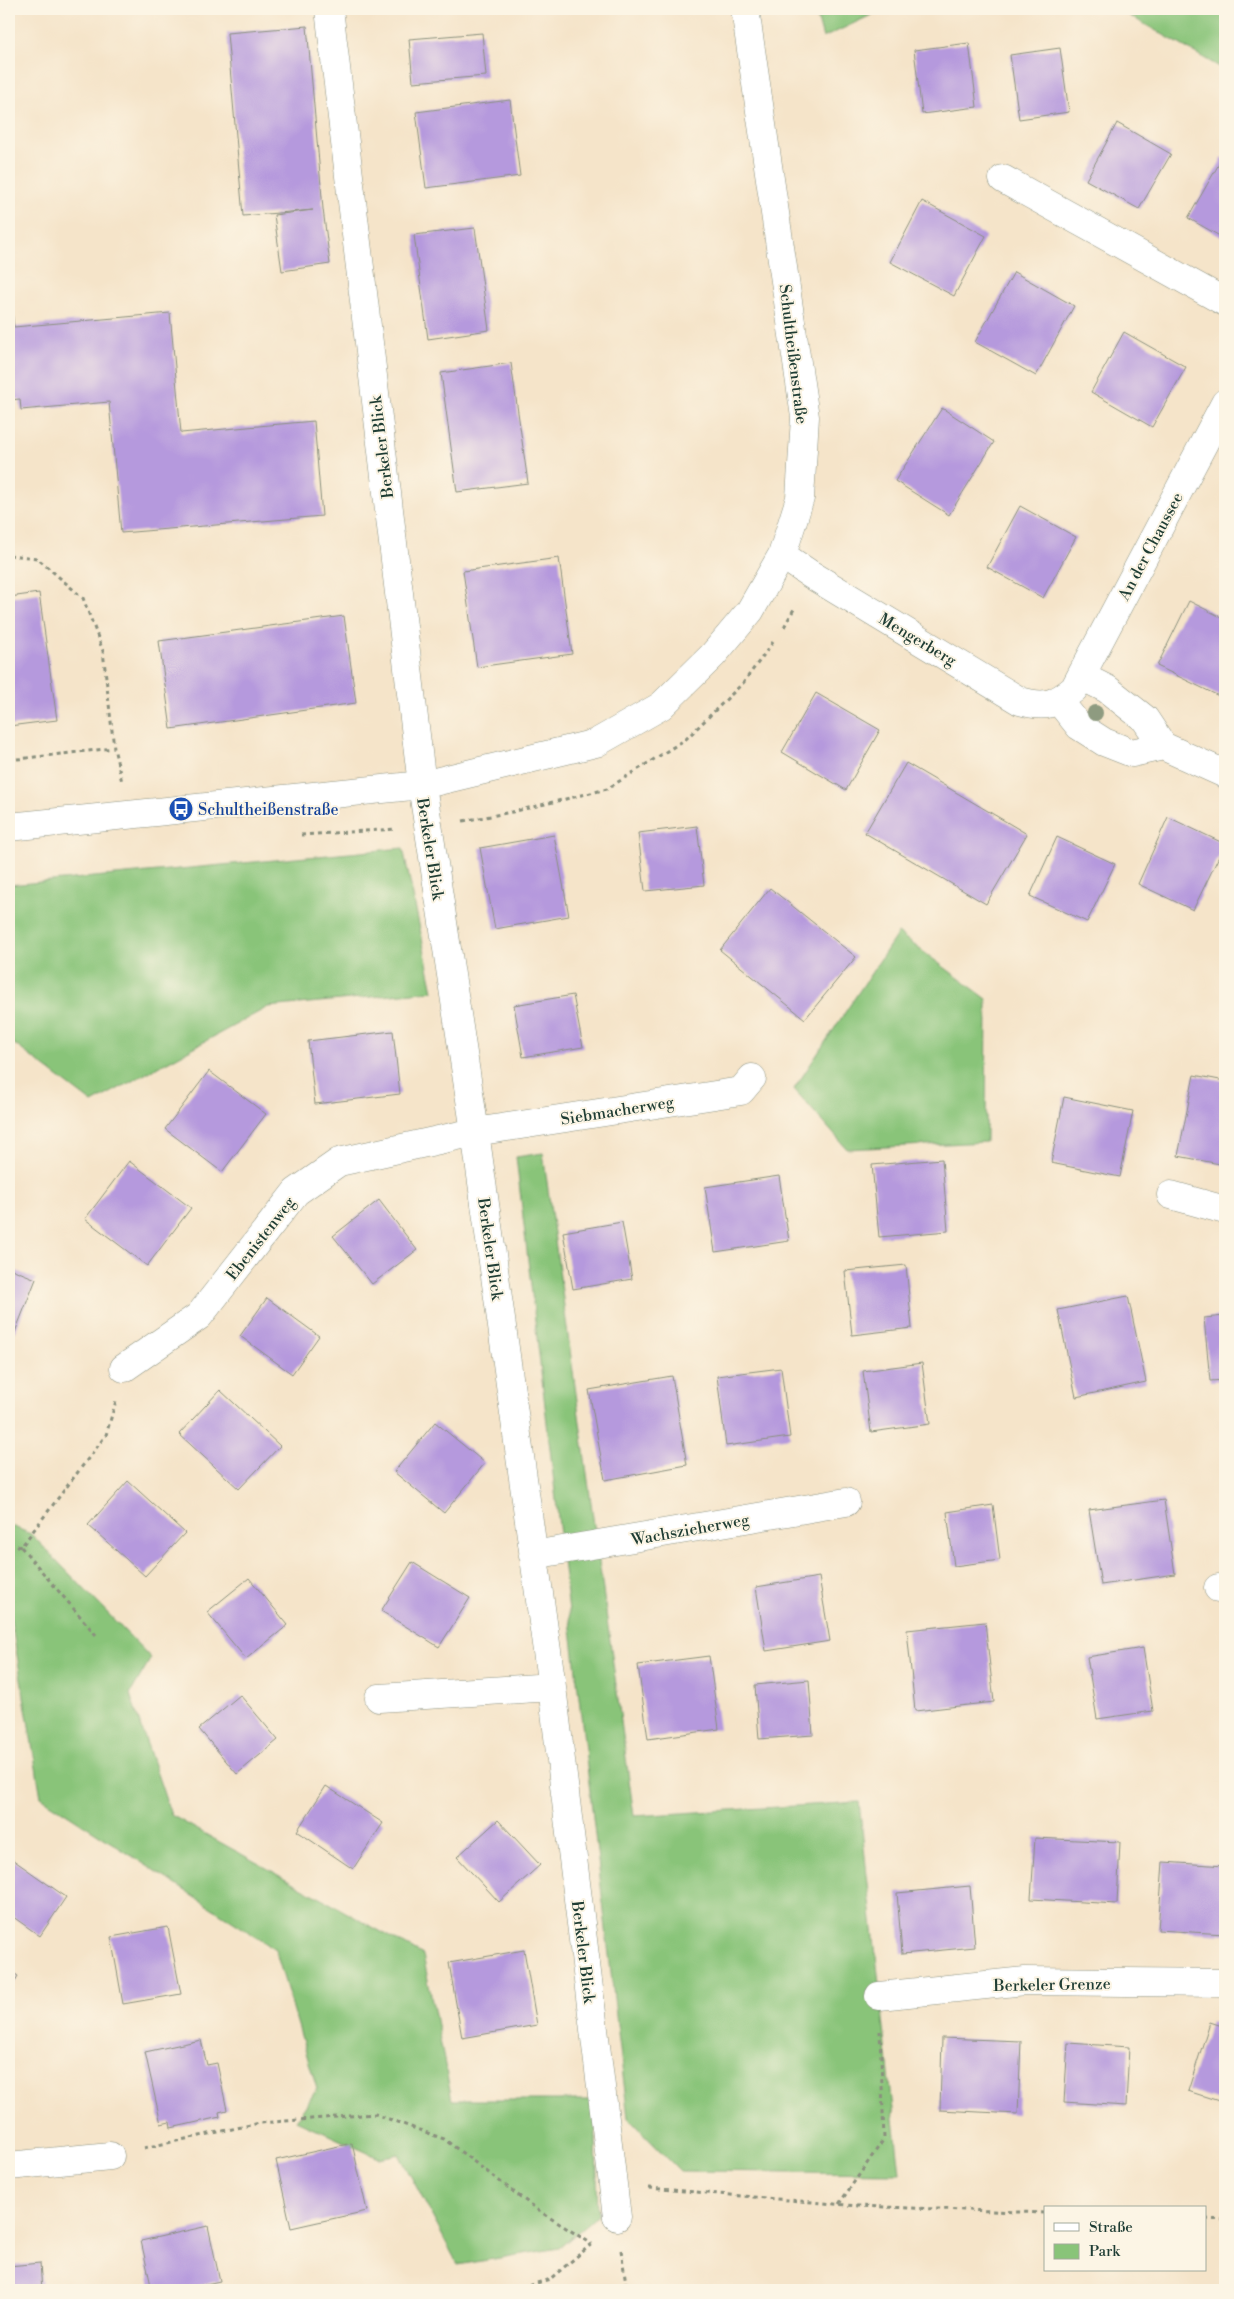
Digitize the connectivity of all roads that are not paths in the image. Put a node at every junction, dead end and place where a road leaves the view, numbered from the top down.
1 (329, 9) edge
2 (745, 9) edge
3 (1003, 180) dead end
4 (1225, 302) edge
5 (1225, 403) edge
6 (782, 555) junction
7 (1071, 689) junction
8 (1163, 746) junction
9 (1225, 774) edge
10 (422, 785) junction
11 (9, 827) edge
12 (752, 1078) dead end
13 (475, 1132) junction
14 (1171, 1195) dead end
15 (1225, 1210) edge
16 (124, 1368) road end
17 (846, 1502) dead end
18 (533, 1556) junction
19 (552, 1686) junction
20 (379, 1698) dead end
21 (1225, 1983) edge
22 (879, 1996) road end
23 (110, 2156) road end
24 (9, 2166) edge
25 (617, 2217) road end

1 - 10 street, Berkeler Blick
2 - 6 street, Schultheißenstraße
3 - 4 street
5 - 7 street, An der Chaussee
6 - 7 street, Mengerberg
6 - 10 street, Schultheißenstraße
7 - 8 street
7 - 8 street
8 - 9 street
10 - 11 street, Schultheißenstraße
10 - 13 street, Berkeler Blick
12 - 13 street, Siebmacherweg
13 - 16 street, Ebenistenweg
13 - 18 street, Berkeler Blick
14 - 15 street
17 - 18 street, Wachszieherweg
18 - 19 street, Berkeler Blick
19 - 20 street
19 - 25 street, Berkeler Blick
21 - 22 street, Berkeler Grenze
23 - 24 street

